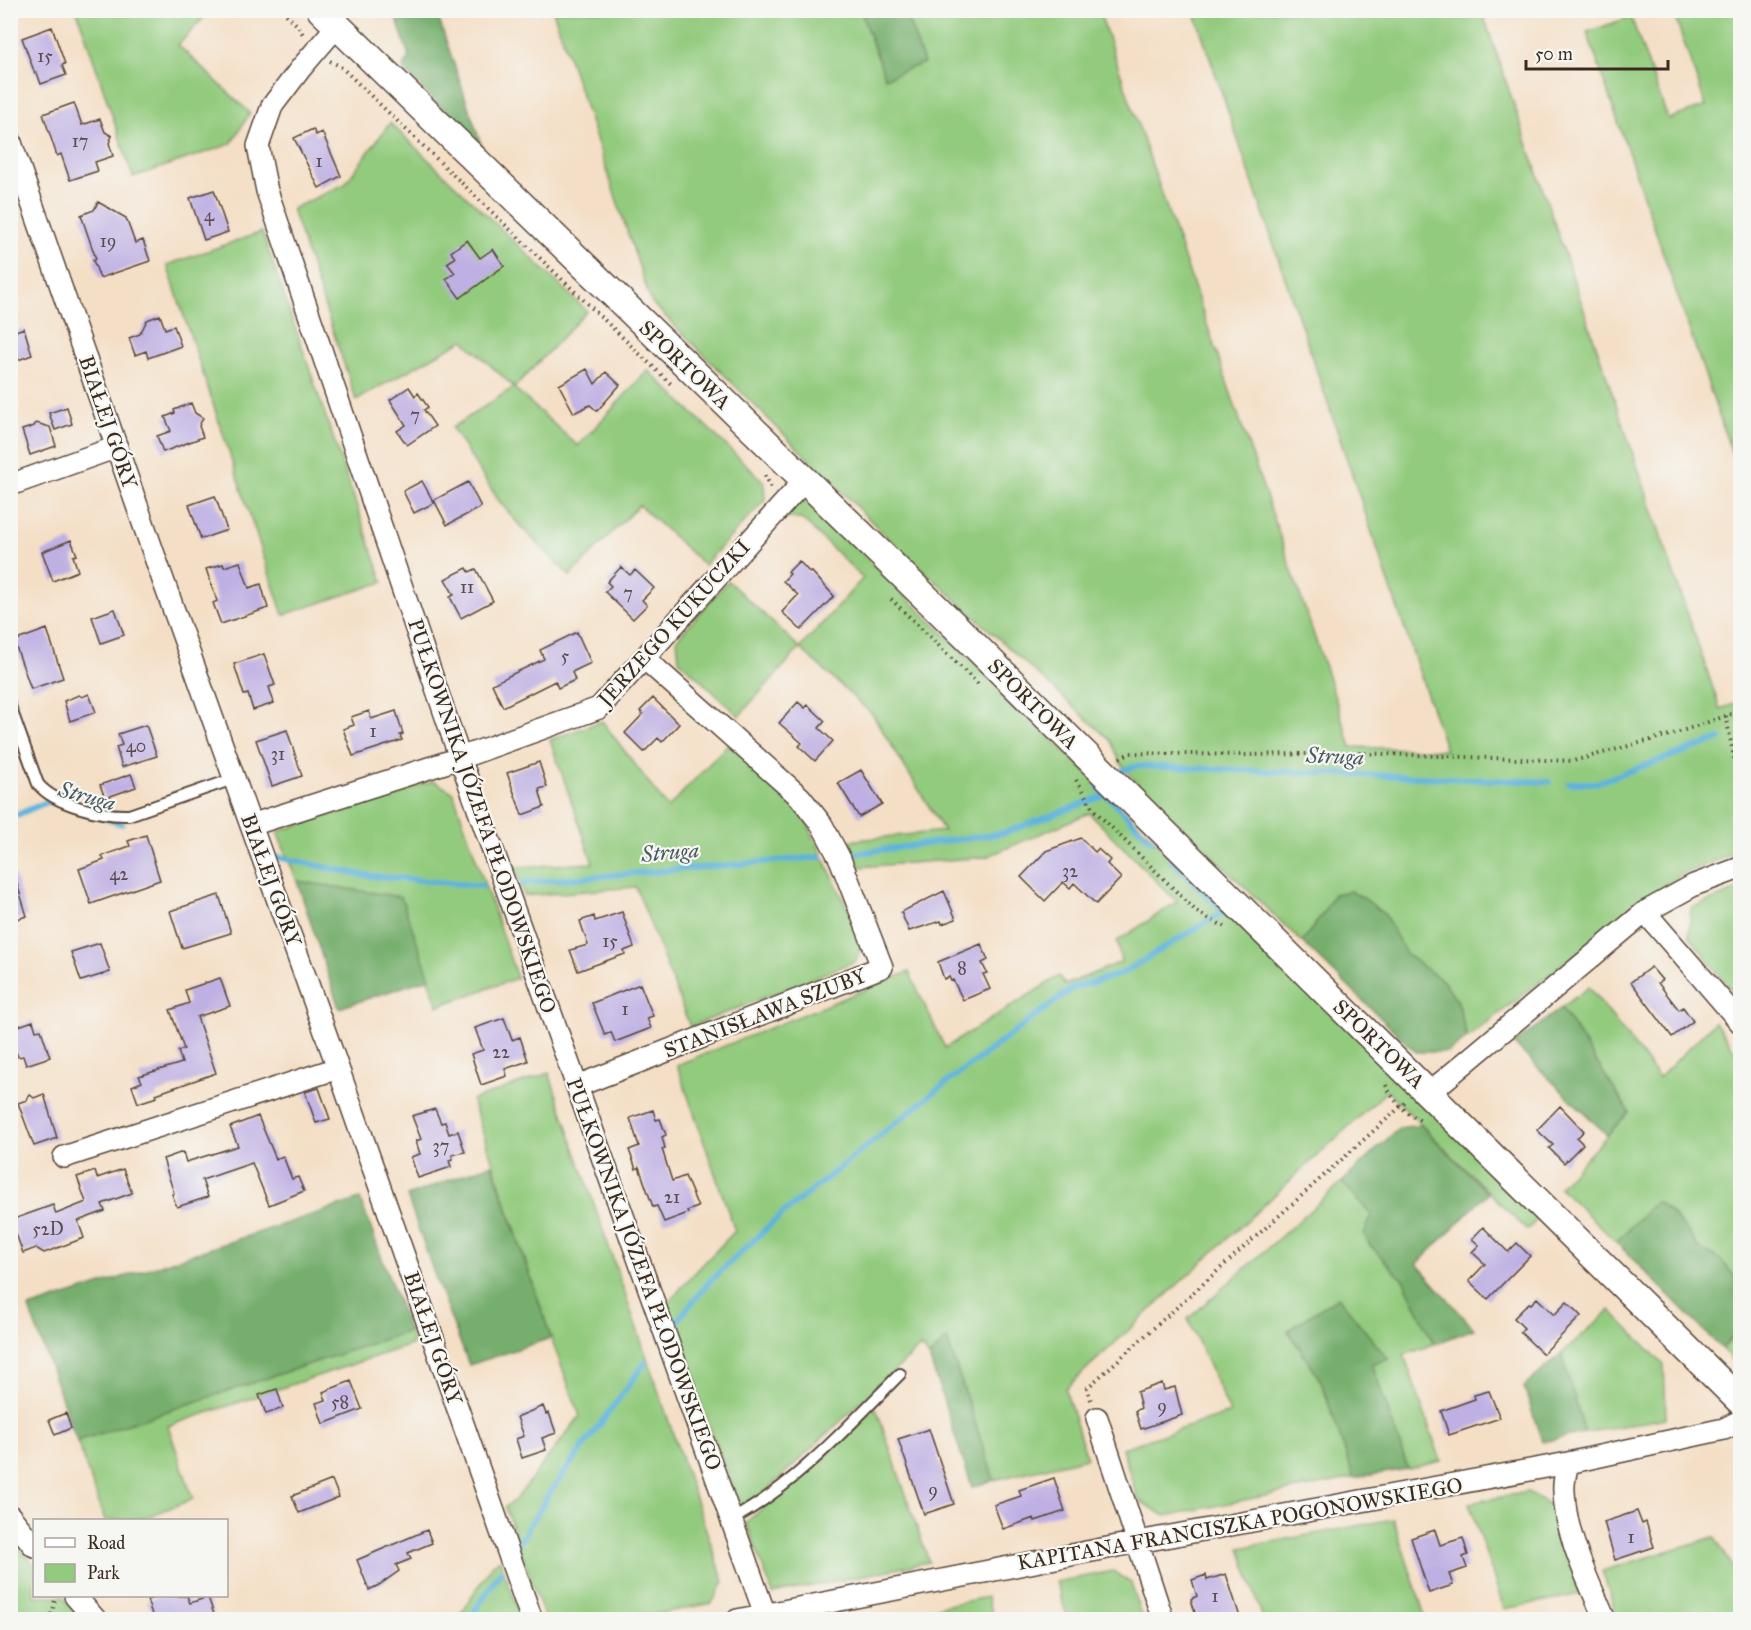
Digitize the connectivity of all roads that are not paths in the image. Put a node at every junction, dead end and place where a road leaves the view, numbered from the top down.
1 (329, 18) edge
2 (10, 140) edge
3 (117, 447) junction
4 (804, 481) junction
5 (10, 485) edge
6 (644, 658) junction
7 (10, 706) edge
8 (460, 758) junction
9 (233, 779) junction
10 (251, 825) junction
11 (1740, 868) edge
12 (1645, 912) junction
13 (1740, 1022) edge
14 (338, 1068) junction
15 (577, 1086) junction
16 (1426, 1090) junction
17 (64, 1157) dead end
18 (900, 1374) dead end
19 (1740, 1401) edge
20 (1097, 1418) road end
21 (1740, 1421) edge
22 (1568, 1463) junction
23 (10, 1516) edge
24 (731, 1520) junction
25 (1138, 1542) junction
26 (33, 1545) edge
27 (76, 1597) edge
28 (766, 1617) edge
29 (96, 1620) edge
30 (532, 1620) edge
31 (737, 1620) edge
32 (1163, 1620) edge
33 (1605, 1620) edge

1 - 4 street, SPORTOWA
1 - 8 street, PUŁKOWNIKA JÓZEFA PŁODOWSKIEGO
2 - 3 street, BIAŁEJ GÓRY
3 - 5 street
3 - 9 street, BIAŁEJ GÓRY
4 - 6 street, JERZEGO KUKUCZKI
4 - 16 street, SPORTOWA
6 - 8 street, JERZEGO KUKUCZKI
6 - 15 street, STANISŁAWA SZUBY
7 - 9 lane
8 - 10 street, JERZEGO KUKUCZKI
8 - 15 street, PUŁKOWNIKA JÓZEFA PŁODOWSKIEGO
9 - 10 street, BIAŁEJ GÓRY
10 - 14 street, BIAŁEJ GÓRY
11 - 12 street
12 - 13 street
12 - 16 street
14 - 17 street
14 - 30 street, BIAŁEJ GÓRY
15 - 24 street, PUŁKOWNIKA JÓZEFA PŁODOWSKIEGO
16 - 19 street, SPORTOWA
18 - 24 lane
20 - 25 street
21 - 22 street, KAPITANA FRANCISZKA POGONOWSKIEGO
22 - 25 street, KAPITANA FRANCISZKA POGONOWSKIEGO
22 - 33 street
23 - 26 street
24 - 28 street, PUŁKOWNIKA JÓZEFA PŁODOWSKIEGO
25 - 28 street, KAPITANA FRANCISZKA POGONOWSKIEGO
25 - 32 street
27 - 29 street
28 - 31 street, KAPITANA FRANCISZKA POGONOWSKIEGO

